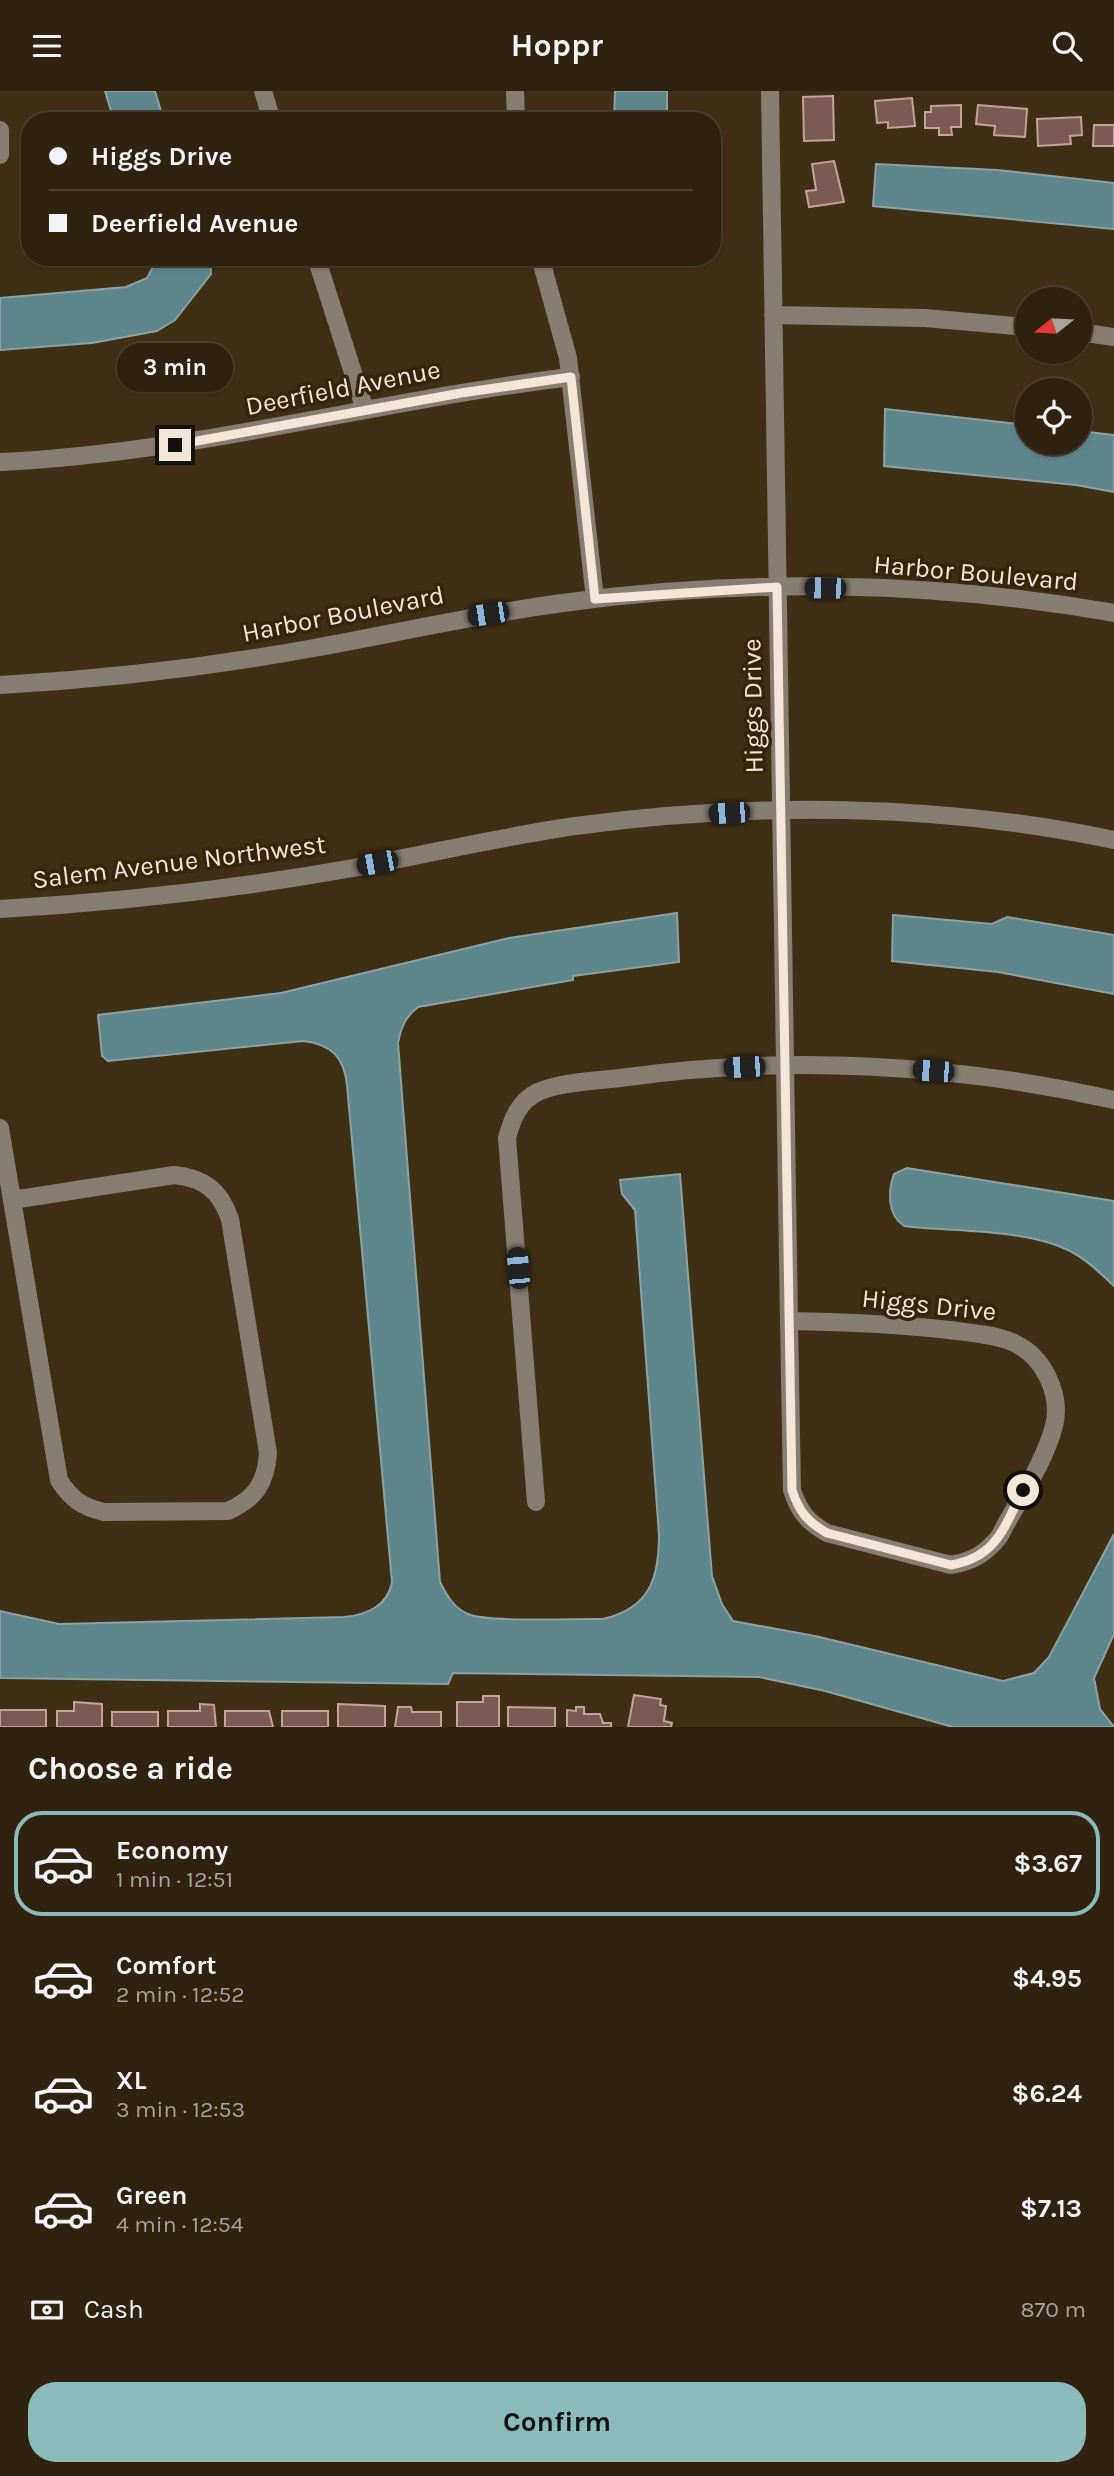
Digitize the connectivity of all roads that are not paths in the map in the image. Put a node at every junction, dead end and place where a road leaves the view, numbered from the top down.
1 (263, 91) edge
2 (515, 91) edge
3 (770, 91) edge
4 (269, 112) edge
5 (516, 112) edge
6 (0, 130) edge
7 (0, 155) edge
8 (319, 266) edge
9 (543, 266) edge
10 (774, 315) junction
11 (1015, 326) edge
12 (1092, 334) edge
13 (1114, 337) edge
14 (571, 377) junction
15 (365, 410) junction
16 (0, 462) edge
17 (777, 587) junction
18 (595, 599) junction
19 (1114, 613) edge
20 (0, 685) edge
21 (780, 811) junction
22 (1114, 839) edge
23 (0, 909) edge
24 (784, 1066) junction
25 (1114, 1100) edge
26 (0, 1128) edge
27 (12, 1201) junction
28 (789, 1321) junction
29 (537, 1502) dead end

1 - 4 street
2 - 5 street
3 - 10 street, Higgs Drive
6 - 7 street
8 - 15 street
9 - 14 street
10 - 11 street
10 - 17 street, Higgs Drive
12 - 13 street
14 - 15 street, Deerfield Avenue
14 - 18 street
15 - 16 street, Deerfield Avenue
17 - 18 street, Harbor Boulevard
17 - 19 street, Harbor Boulevard
17 - 21 street, Higgs Drive
18 - 20 street, Harbor Boulevard
21 - 22 street, Salem Avenue Northwest
21 - 23 street, Salem Avenue Northwest
21 - 24 street, Higgs Drive
24 - 25 street
24 - 28 street, Higgs Drive
24 - 29 street
26 - 27 street
27 - 27 street
28 - 28 street, Higgs Drive

